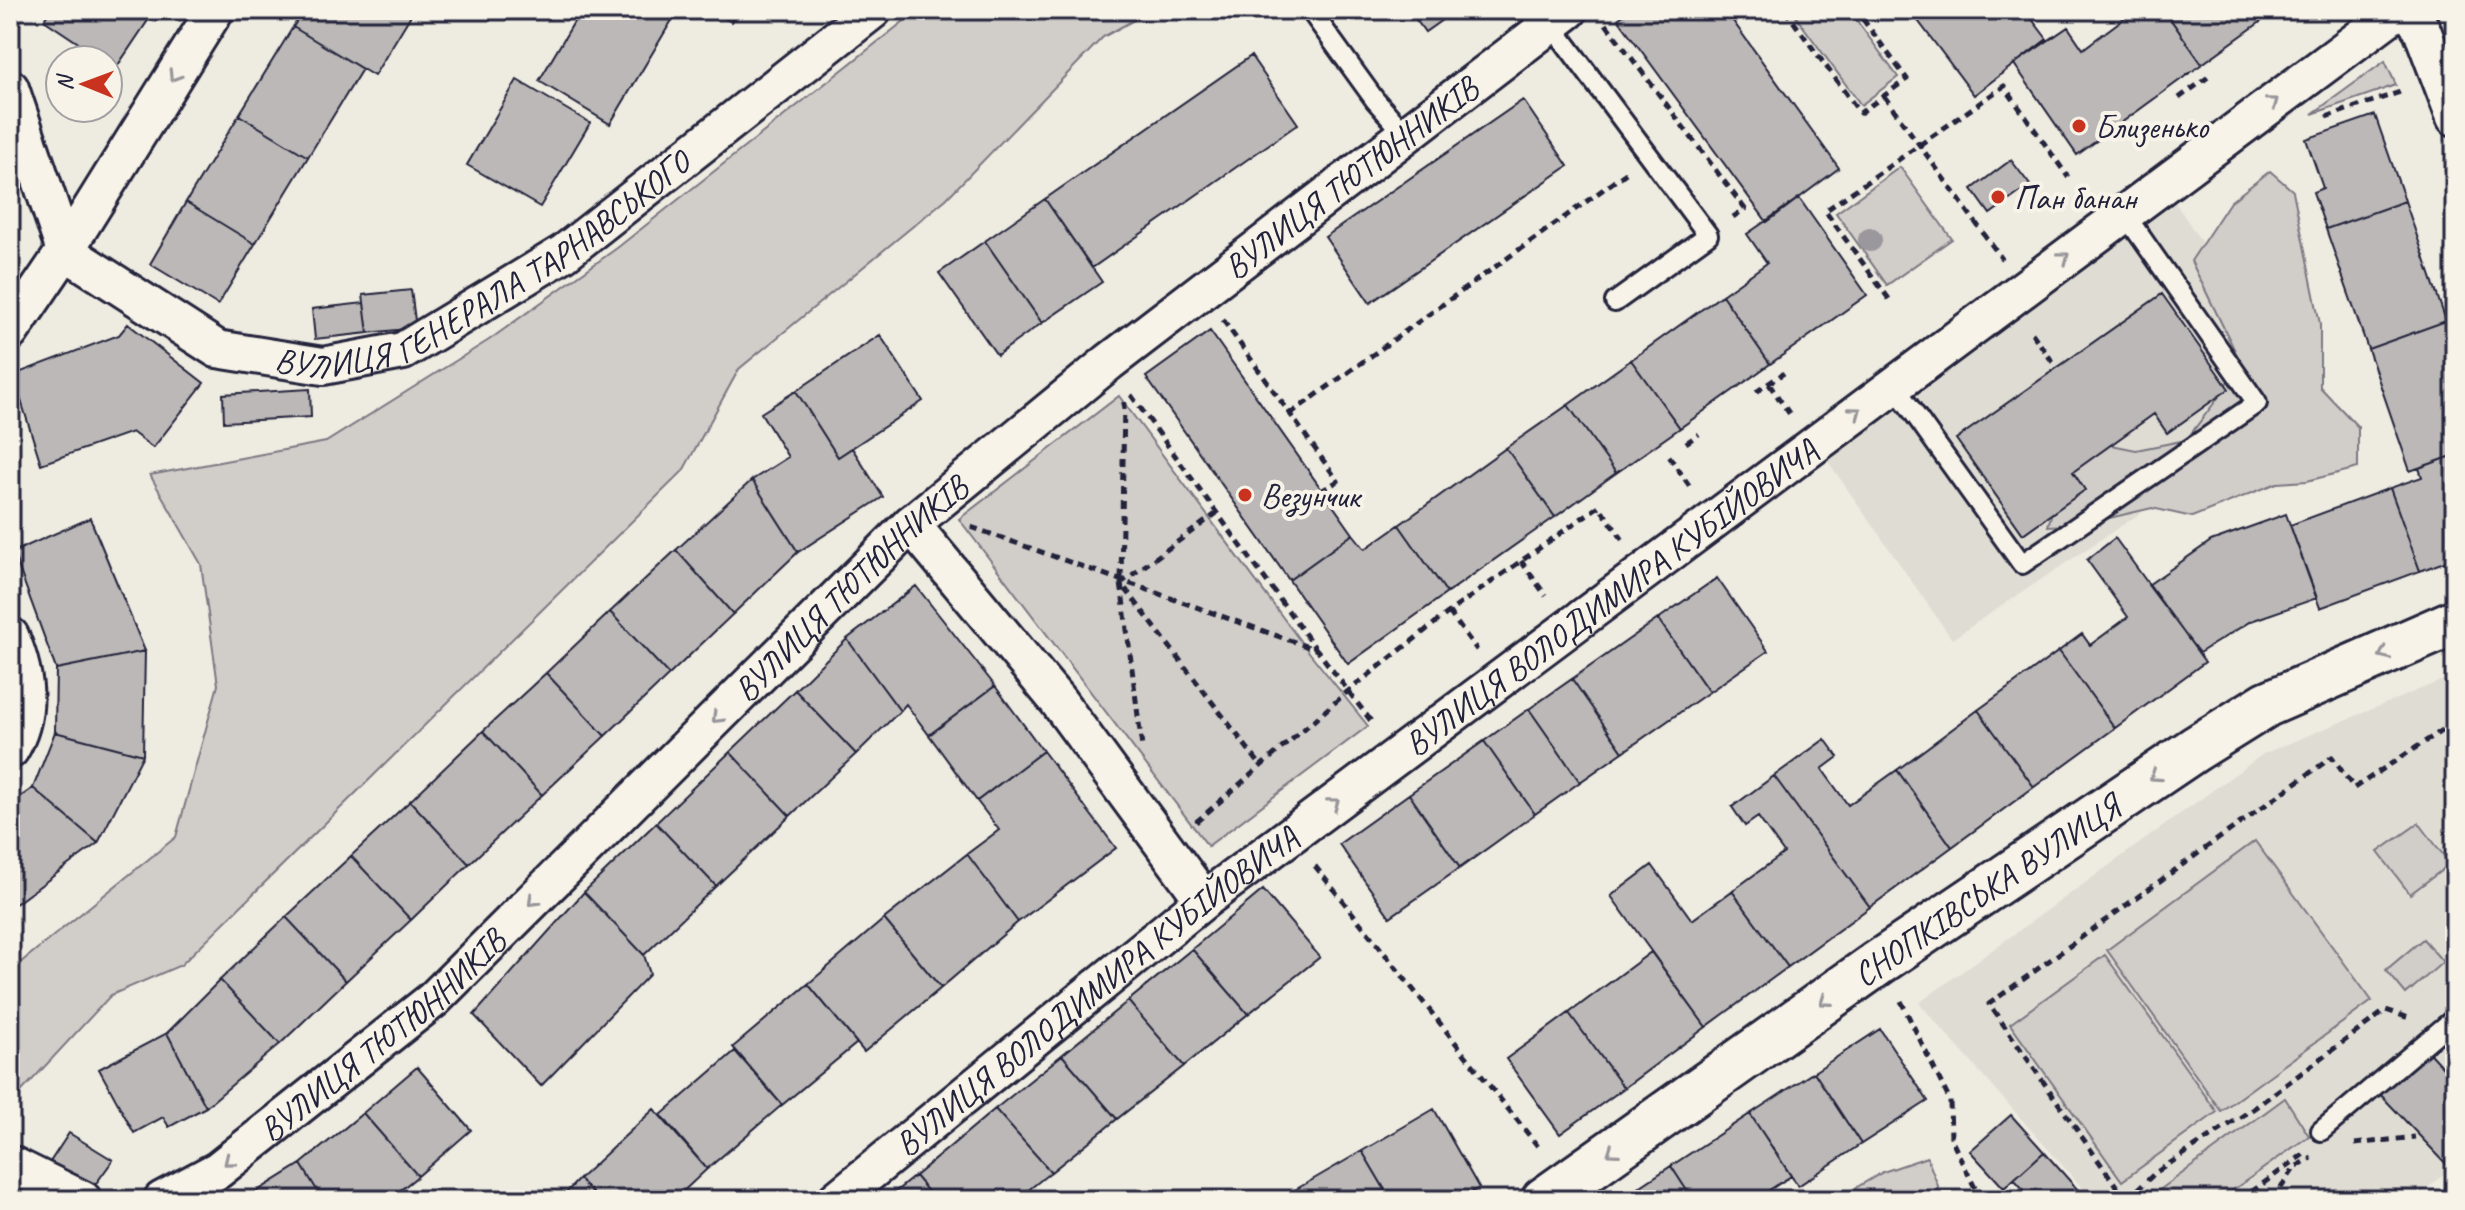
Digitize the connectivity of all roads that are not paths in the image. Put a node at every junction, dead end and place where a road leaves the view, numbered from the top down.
1 (215, 10) edge
2 (873, 10) edge
3 (1310, 10) edge
4 (2398, 10) edge
5 (2409, 10) edge
6 (1574, 17) edge
7 (10, 88) edge
8 (2455, 117) edge
9 (1406, 135) junction
10 (2124, 213) junction
11 (65, 251) junction
12 (1615, 302) dead end
13 (10, 332) edge
14 (1893, 384) junction
15 (911, 524) junction
16 (2455, 622) edge
17 (10, 636) edge
18 (10, 750) edge
19 (1204, 900) junction
20 (2455, 1018) edge
21 (2321, 1131) road end
22 (10, 1164) edge
23 (1546, 1180) edge
24 (83, 1200) edge
25 (162, 1200) edge
26 (836, 1200) edge

1 -> 11 street
2 - 11 street, ВУЛИЦЯ ГЕНЕРАЛА ТАРНАВСЬКОГО
3 - 9 lane
10 -> 4 street, ВУЛИЦЯ ВОЛОДИМИРА КУБІЙОВИЧА
5 - 8 street
6 - 9 street, ВУЛИЦЯ ТЮТЮННИКІВ
6 - 12 lane
7 - 11 street
9 - 15 street, ВУЛИЦЯ ТЮТЮННИКІВ
14 -> 10 street, ВУЛИЦЯ ВОЛОДИМИРА КУБІЙОВИЧА
10 - 14 lane
11 - 13 street
19 -> 14 street, ВУЛИЦЯ ВОЛОДИМИРА КУБІЙОВИЧА
15 - 19 street
15 -> 25 street, ВУЛИЦЯ ТЮТЮННИКІВ
16 -> 23 main road, СНОПКІВСЬКА ВУЛИЦЯ
17 - 18 street
19 - 26 street, ВУЛИЦЯ ВОЛОДИМИРА КУБІЙОВИЧА
20 - 21 lane
22 - 24 street

